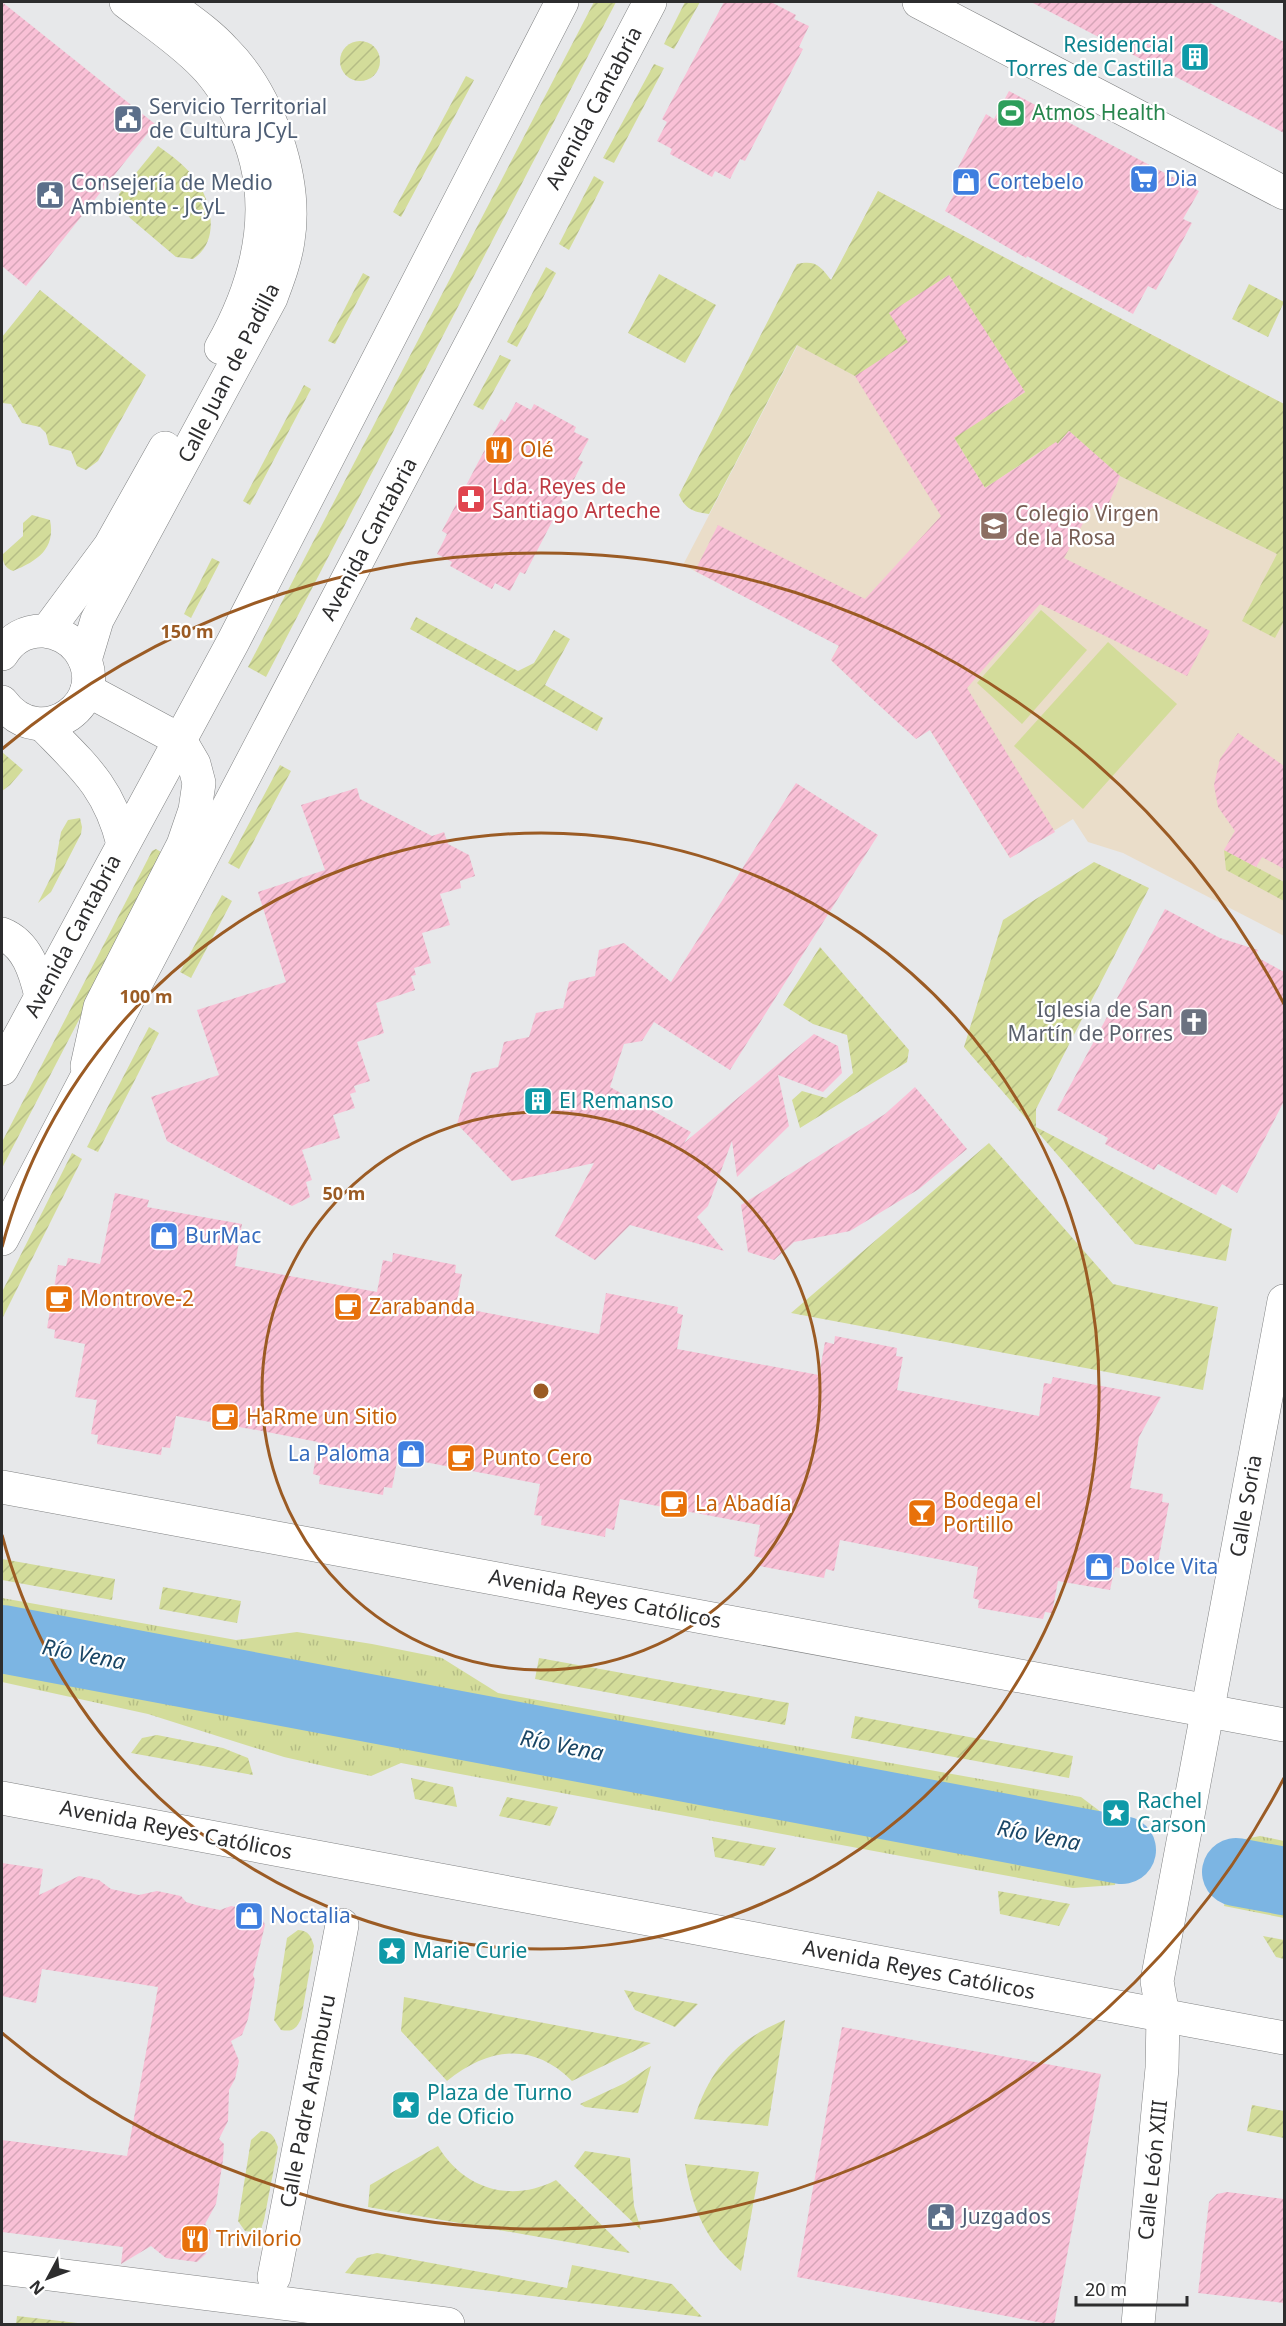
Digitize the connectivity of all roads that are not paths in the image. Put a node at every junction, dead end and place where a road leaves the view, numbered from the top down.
1 (126, 2) edge
2 (165, 2) edge
3 (562, 2) edge
4 (650, 2) edge
5 (919, 2) edge
6 (1284, 193) edge
7 (47, 631) junction
8 (5, 644) edge
9 (86, 675) junction
10 (2, 702) edge
11 (44, 725) junction
12 (180, 740) junction
13 (123, 844) junction
14 (2, 934) edge
15 (41, 996) junction
16 (2, 1069) edge
17 (85, 1075) junction
18 (2, 1239) edge
19 (1284, 1301) edge
20 (2, 1487) edge
21 (1208, 1711) junction
22 (1284, 1725) edge
23 (2, 1798) edge
24 (342, 1925) dead end
25 (1163, 2016) junction
26 (1284, 2038) edge
27 (2, 2268) edge
28 (274, 2277) dead end
29 (301, 2315) edge
30 (448, 2325) edge
31 (1138, 2325) edge

1 - 7 street, Calle Juan de Padilla
2 - 9 street, Calle Juan de Padilla
3 - 12 street, Avenida Cantabria
4 - 17 street, Avenida Cantabria
5 - 6 street
7 - 8 street
7 - 9 street
9 - 11 street, Calle Juan de Padilla
9 - 12 street
10 - 11 street
11 - 13 street
12 - 13 street, Avenida Cantabria
12 - 17 street, Avenida Cantabria
13 - 15 street, Avenida Cantabria
14 - 15 street
15 - 16 street, Avenida Cantabria
17 - 18 street, Avenida Cantabria
19 - 21 street, Calle Soria
20 - 21 street, Avenida Reyes Católicos
21 - 22 street, Avenida Reyes Católicos
21 - 25 street
23 - 25 street, Avenida Reyes Católicos
24 - 28 street, Calle Padre Aramburu
25 - 26 street, Avenida Reyes Católicos
25 - 31 street, Calle León XIII
27 - 29 street
29 - 30 street

